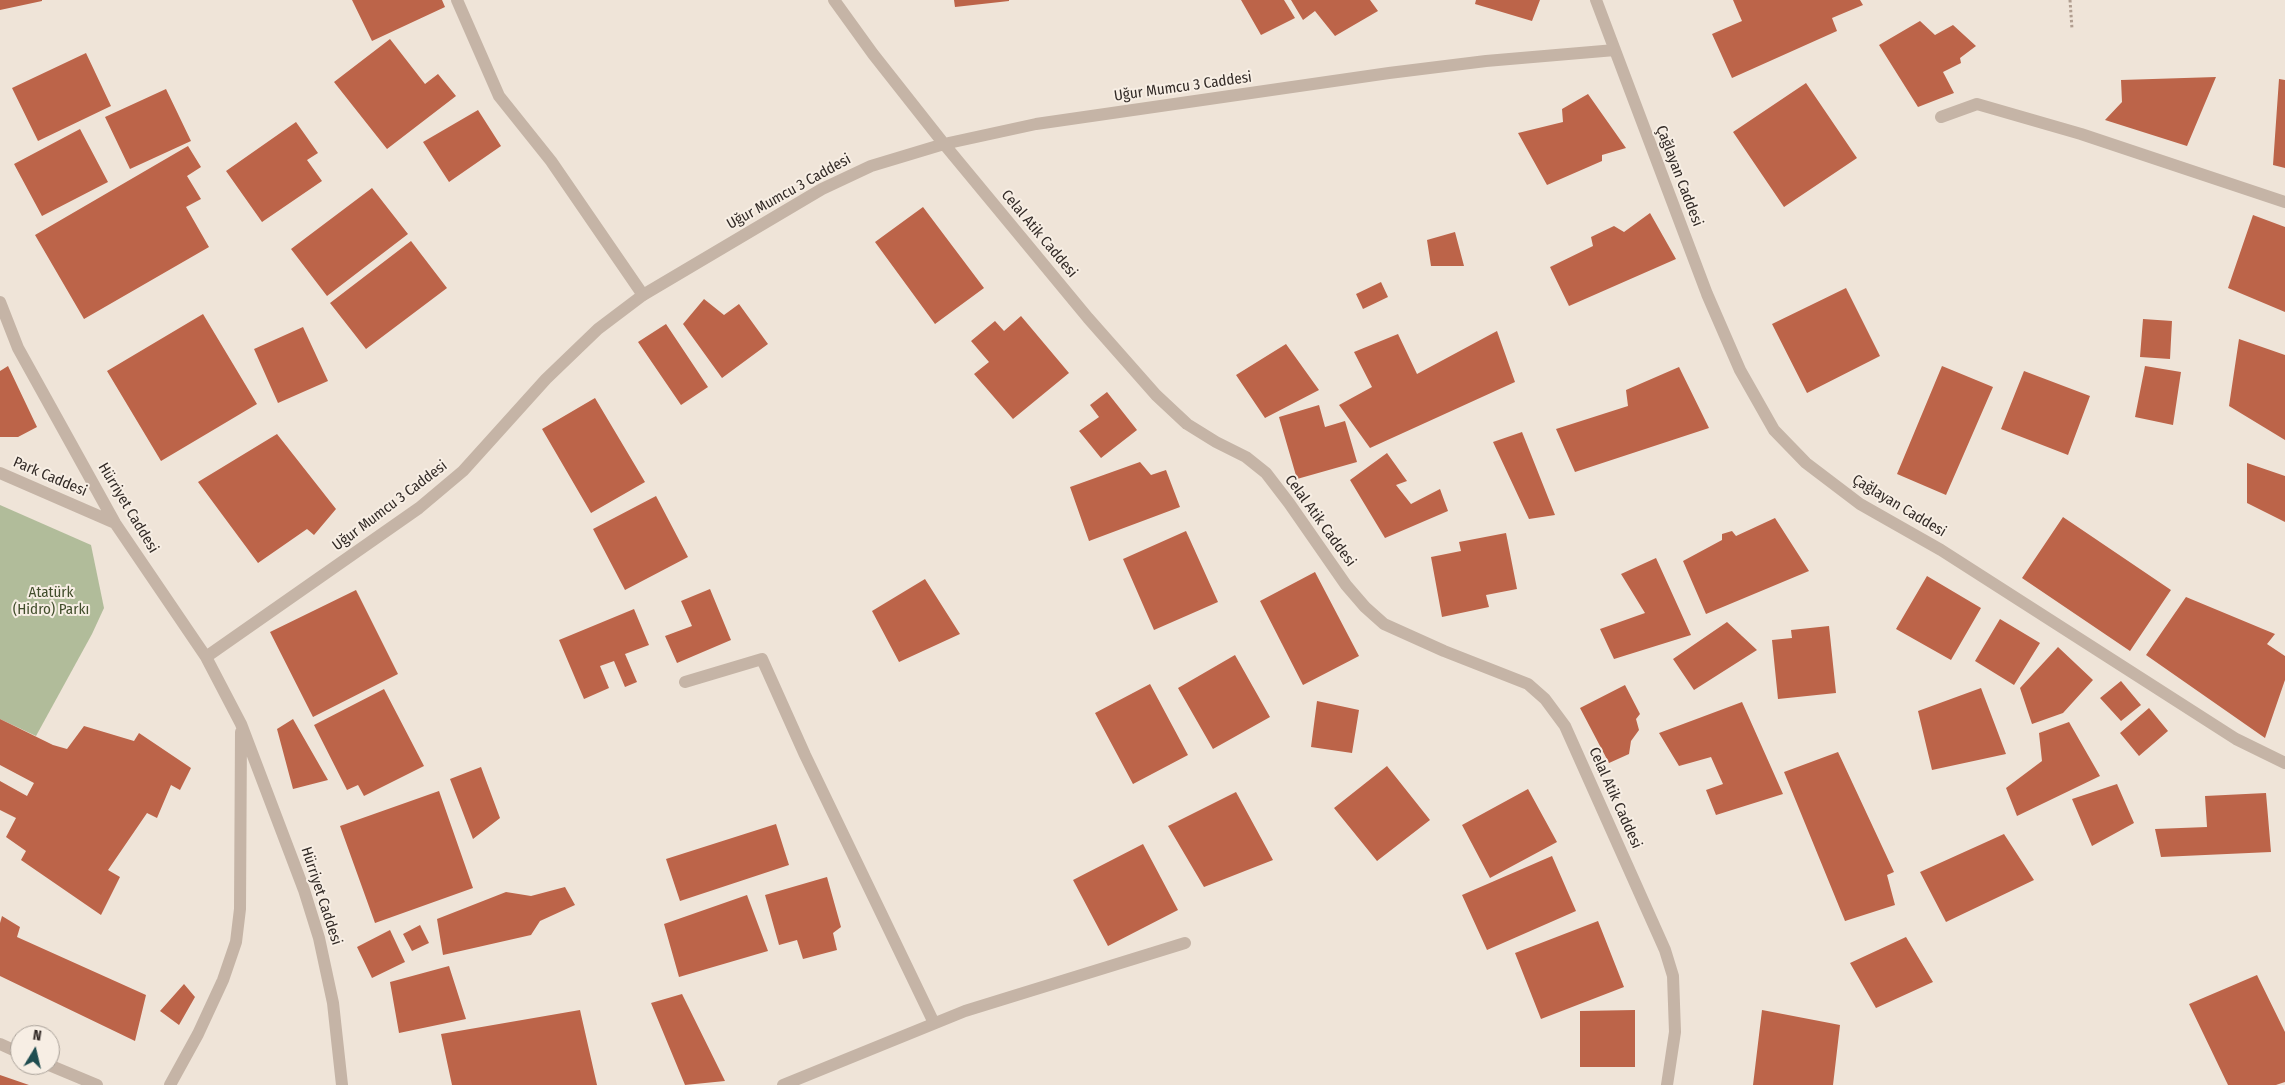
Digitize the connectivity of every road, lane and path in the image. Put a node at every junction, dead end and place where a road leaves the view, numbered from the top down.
1 (456, 0) edge
2 (834, 0) edge
3 (1596, 0) edge
4 (2070, 0) edge
5 (2072, 29) dead end
6 (1615, 50) junction
7 (1941, 117) dead end
8 (944, 144) junction
9 (2285, 202) edge
10 (643, 295) junction
11 (0, 302) edge
12 (0, 473) edge
13 (116, 523) junction
14 (206, 657) junction
15 (685, 682) dead end
16 (241, 724) junction
17 (2285, 763) edge
18 (1185, 943) dead end
19 (934, 1023) junction
20 (60, 1070) edge
21 (97, 1085) edge
22 (170, 1085) edge
23 (342, 1085) edge
24 (783, 1085) edge
25 (1667, 1085) edge

1 - 10 street
2 - 8 street, Celal Atik Caddesi
3 - 6 street, Çağlayan Caddesi
4 - 5 path
6 - 8 street, Uğur Mumcu 3 Caddesi
6 - 17 street, Çağlayan Caddesi
7 - 9 street
8 - 10 street, Uğur Mumcu 3 Caddesi
8 - 25 street, Celal Atik Caddesi
10 - 14 street, Uğur Mumcu 3 Caddesi
11 - 13 street, Hürriyet Caddesi
12 - 13 street, Park Caddesi
13 - 14 street, Hürriyet Caddesi
14 - 16 street, Hürriyet Caddesi
15 - 19 street
16 - 22 street, Hürriyet Caddesi
16 - 23 street, Hürriyet Caddesi
18 - 19 street
19 - 24 street
20 - 21 street

